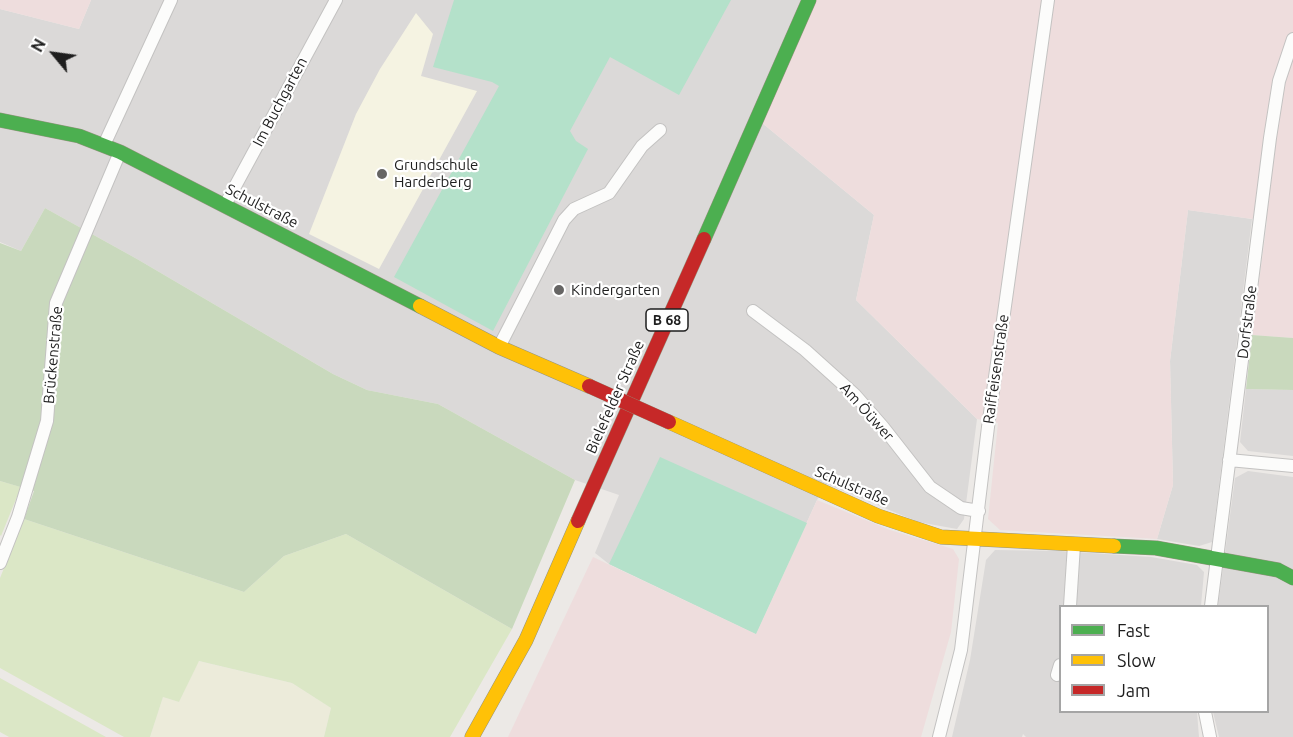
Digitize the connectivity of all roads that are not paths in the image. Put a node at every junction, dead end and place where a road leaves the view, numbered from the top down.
1 (171, 0) edge
2 (336, 0) edge
3 (809, 0) edge
4 (1048, 0) edge
5 (1293, 39) edge
6 (0, 120) edge
7 (660, 129) dead end
8 (104, 145) junction
9 (120, 152) junction
10 (225, 206) junction
11 (753, 311) dead end
12 (499, 347) junction
13 (1229, 460) junction
14 (1293, 466) edge
15 (979, 511) junction
16 (975, 540) junction
17 (1074, 545) junction
18 (1217, 558) junction
19 (0, 563) edge
20 (1293, 578) edge
21 (1070, 605) edge
22 (1211, 605) edge
23 (1204, 713) edge
24 (472, 737) edge
25 (939, 737) edge
26 (1210, 737) edge

1 - 8 street
2 - 10 street, Im Buchgarten
3 - 24 street, Bielefelder Straße / B 68
4 - 15 street, Raiffeisenstraße
5 - 13 street, Dorfstraße
6 - 8 street, Schulstraße
7 - 12 street
8 - 9 street, Schulstraße
9 - 10 street, Schulstraße
9 - 19 street, Brückenstraße
10 - 12 street, Schulstraße
11 - 15 street, Am Öüwer
12 - 16 street, Schulstraße, bridge
13 - 14 street
13 - 18 street, Dorfstraße
15 - 16 street, Raiffeisenstraße
16 - 17 street, Schulstraße
16 - 25 street, Raiffeisenstraße
17 - 18 street, Schulstraße
17 - 21 street
18 - 20 street, Schulstraße
18 - 22 street, Dorfstraße
23 - 26 street

